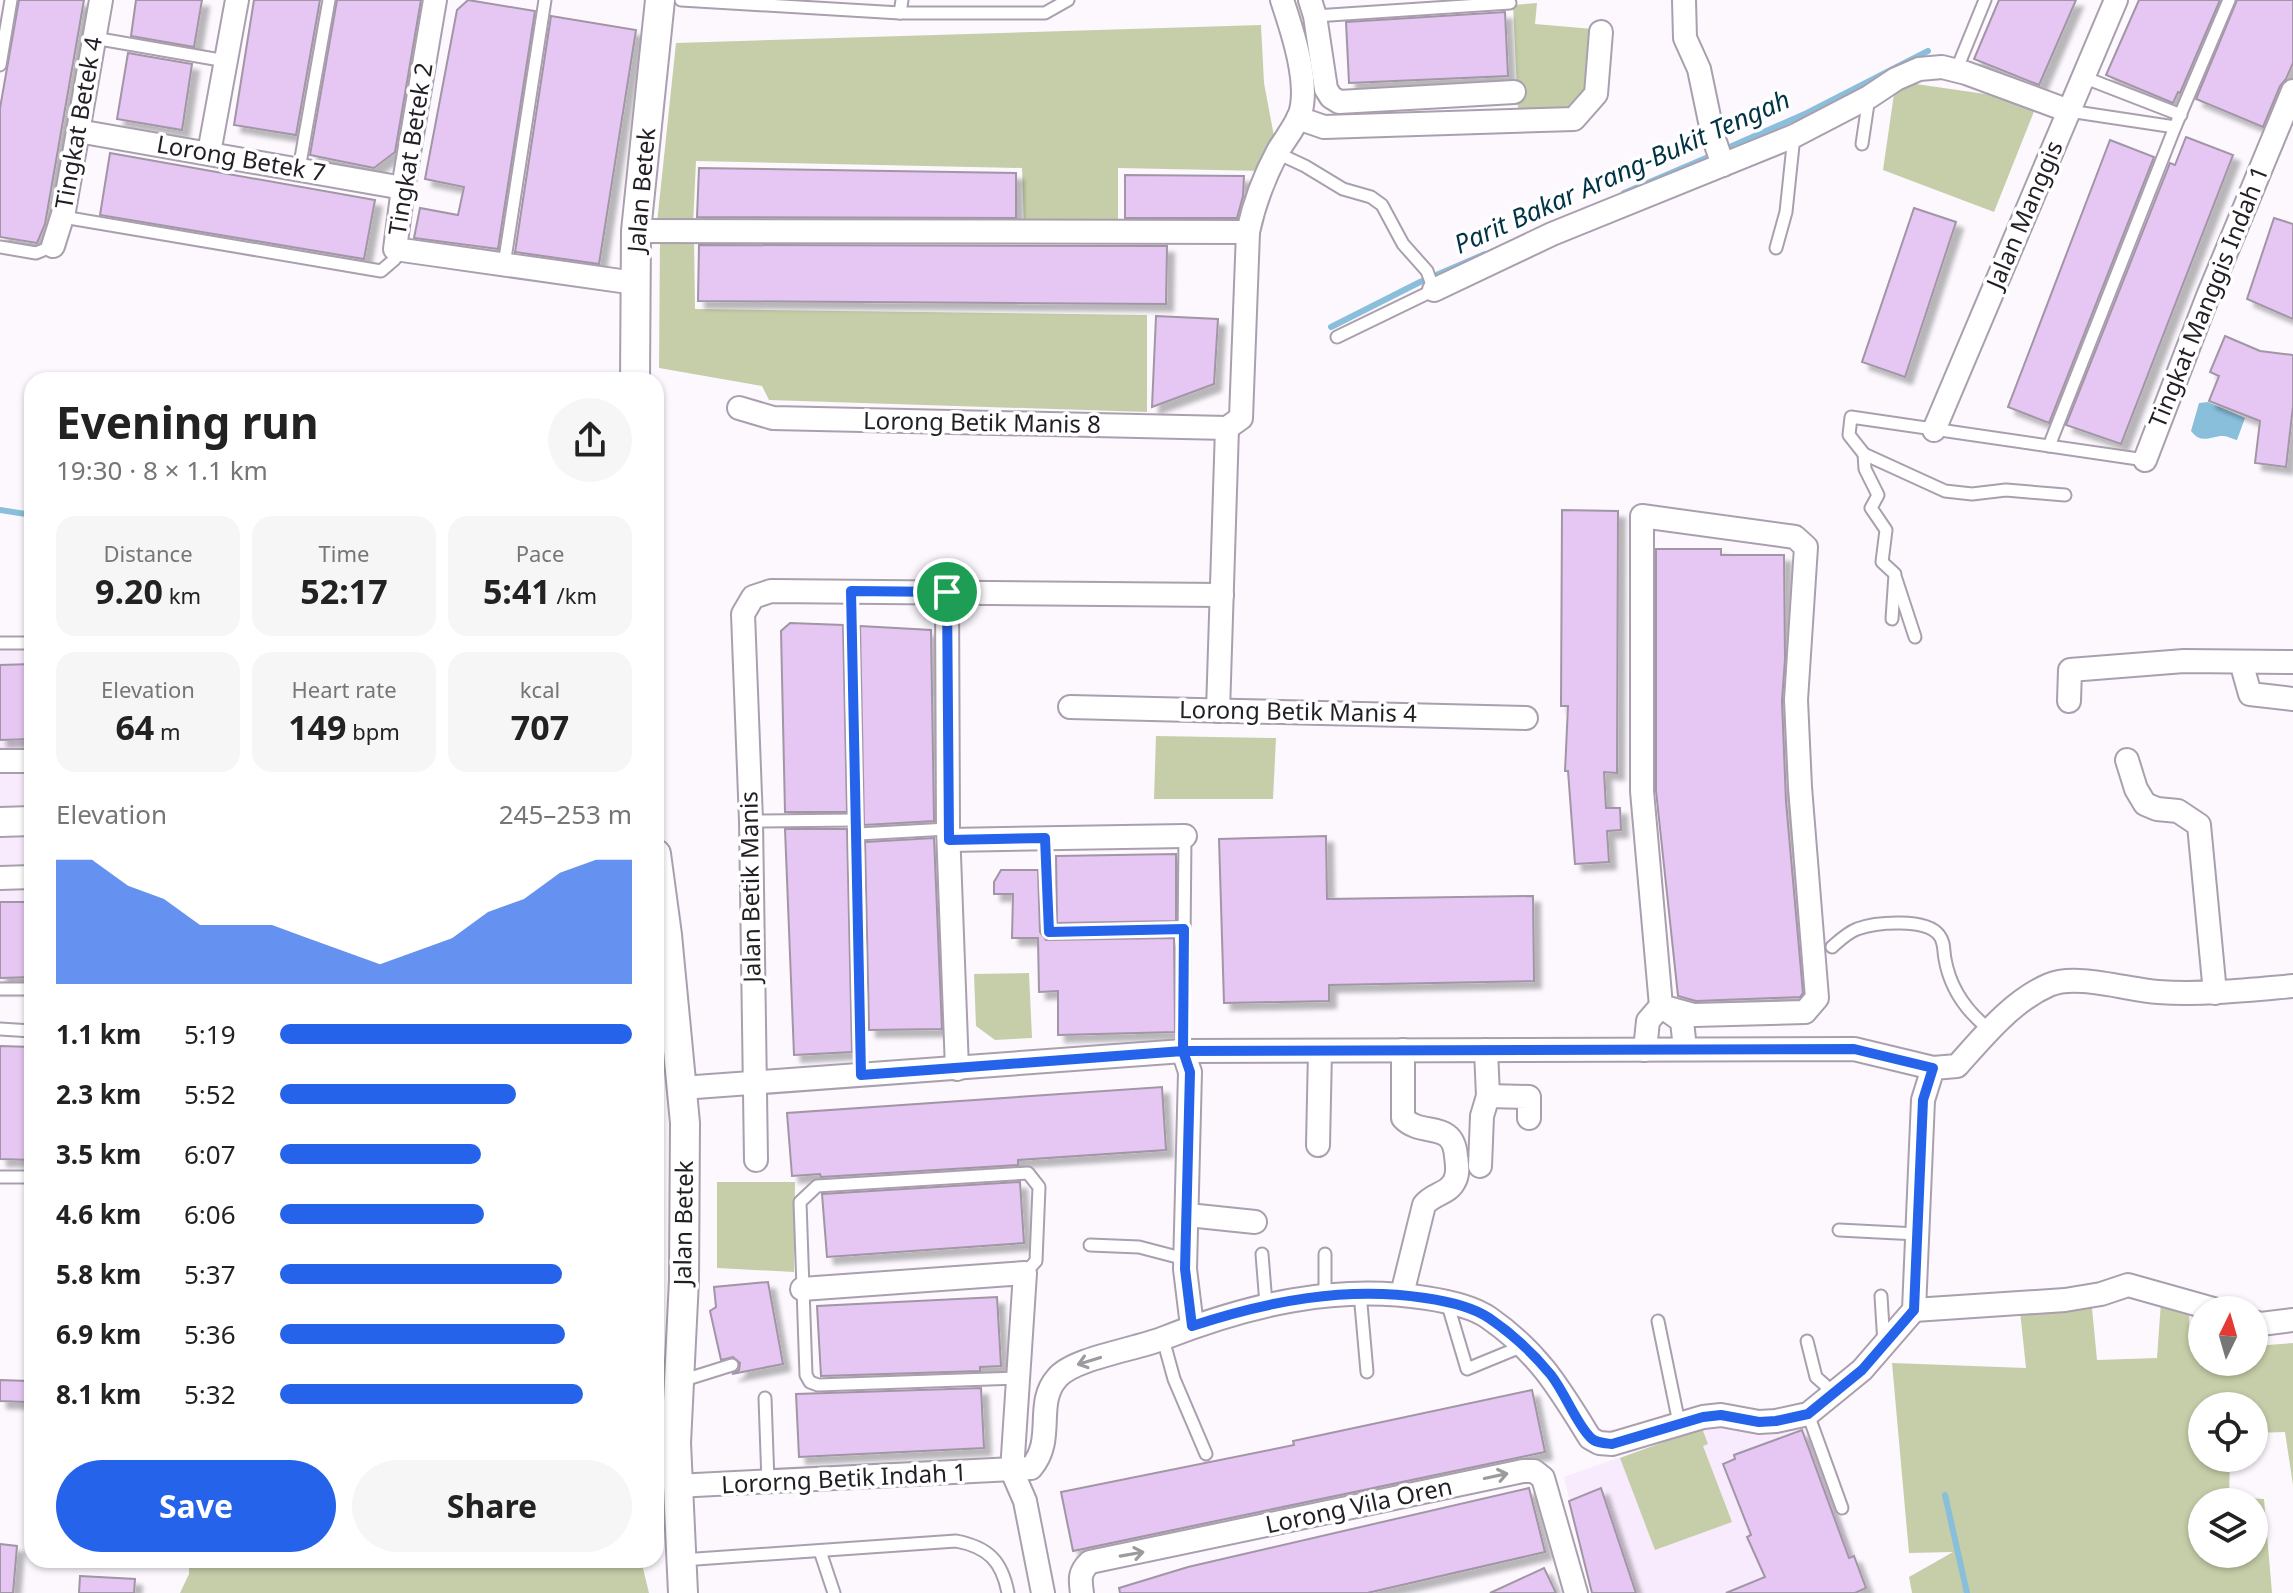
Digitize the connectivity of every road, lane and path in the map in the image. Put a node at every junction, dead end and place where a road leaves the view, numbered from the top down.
1 (11, 0) edge
2 (101, 0) edge
3 (237, 0) edge
4 (329, 0) edge
5 (435, 0) edge
6 (545, 0) edge
7 (660, 0) edge
8 (681, 0) edge
9 (1068, 0) edge
10 (1282, 0) edge
11 (1684, 0) edge
12 (1985, 0) edge
13 (2116, 0) edge
14 (2229, 0) edge
15 (752, 2) edge
16 (1510, 3) dead end
17 (820, 4) edge
18 (901, 6) edge
19 (1313, 8) edge
20 (1601, 32) dead end
21 (94, 38) junction
22 (226, 61) junction
23 (0, 65) edge
24 (1956, 71) junction
25 (2083, 77) junction
26 (2293, 91) edge
27 (1514, 92) dead end
28 (1869, 97) junction
29 (2069, 111) junction
30 (2181, 115) junction
31 (1298, 118) junction
32 (2175, 127) junction
33 (78, 131) junction
34 (1794, 136) junction
35 (1862, 144) dead end
36 (209, 153) junction
37 (1277, 153) junction
38 (1722, 162) junction
39 (299, 169) junction
40 (403, 188) junction
41 (63, 217) junction
42 (636, 231) junction
43 (1248, 232) junction
44 (53, 246) joint
45 (0, 247) edge
46 (1776, 248) dead end
47 (395, 249) junction
48 (504, 265) junction
49 (1430, 281) junction
50 (635, 283) junction
51 (1337, 337) dead end
52 (635, 372) edge
53 (739, 408) dead end
54 (1227, 428) junction
55 (1934, 430) junction
56 (2049, 446) junction
57 (1864, 454) junction
58 (2145, 460) joint
59 (2065, 495) dead end
60 (1895, 574) junction
61 (851, 591) junction
62 (947, 592) junction
63 (1222, 595) junction
64 (1892, 619) dead end
65 (1915, 637) dead end
66 (0, 643) edge
67 (24, 643) edge
68 (2241, 662) junction
69 (2293, 662) edge
70 (2293, 699) edge
71 (2069, 701) dead end
72 (1070, 707) dead end
73 (1218, 711) junction
74 (1526, 718) dead end
75 (2127, 760) dead end
76 (0, 761) edge
77 (24, 761) edge
78 (857, 820) junction
79 (24, 821) edge
80 (751, 821) junction
81 (0, 822) edge
82 (858, 834) junction
83 (949, 835) junction
84 (1185, 836) joint
85 (1045, 838) junction
86 (24, 877) edge
87 (0, 878) edge
88 (664, 913) edge
89 (1184, 929) junction
90 (1832, 947) dead end
91 (2293, 986) edge
92 (0, 989) edge
93 (24, 989) edge
94 (2215, 993) junction
95 (1661, 1006) junction
96 (0, 1029) edge
97 (24, 1030) edge
98 (1990, 1030) junction
99 (1685, 1049) junction
100 (1403, 1050) junction
101 (1486, 1050) junction
102 (1645, 1050) junction
103 (1183, 1051) junction
104 (1320, 1051) junction
105 (1933, 1068) junction
106 (957, 1069) junction
107 (861, 1075) junction
108 (754, 1085) junction
109 (682, 1088) junction
110 (1488, 1096) junction
111 (1529, 1118) dead end
112 (1318, 1145) dead end
113 (756, 1160) dead end
114 (1480, 1166) dead end
115 (0, 1177) edge
116 (24, 1177) edge
117 (1188, 1215) junction
118 (1255, 1222) dead end
119 (1839, 1230) dead end
120 (1917, 1234) junction
121 (1090, 1245) dead end
122 (1262, 1254) dead end
123 (1325, 1254) dead end
124 (1185, 1259) junction
125 (1025, 1273) junction
126 (802, 1289) junction
127 (1360, 1293) junction
128 (1402, 1294) junction
129 (1325, 1295) junction
130 (1881, 1296) dead end
131 (1447, 1301) junction
132 (2188, 1302) edge
133 (1266, 1304) junction
134 (1914, 1310) junction
135 (2293, 1320) edge
136 (1658, 1321) dead end
137 (2268, 1323) edge
138 (1192, 1326) junction
139 (1163, 1339) junction
140 (1807, 1341) dead end
141 (1884, 1345) junction
142 (1523, 1346) junction
143 (732, 1365) dead end
144 (1367, 1372) dead end
145 (1018, 1378) junction
146 (681, 1381) junction
147 (1834, 1394) junction
148 (765, 1398) dead end
149 (1808, 1414) junction
150 (1679, 1423) junction
151 (1206, 1454) dead end
152 (1012, 1471) junction
153 (768, 1482) junction
154 (676, 1486) junction
155 (1842, 1508) dead end
156 (820, 1551) junction
157 (680, 1560) junction
158 (683, 1593) edge
159 (834, 1593) edge
160 (1008, 1593) edge
161 (1043, 1593) edge
162 (1082, 1593) edge
163 (1576, 1593) edge

1 - 23 lane
2 - 21 street, Tingkat Betek 4
3 - 22 street
4 - 39 lane
5 - 40 street, Tingkat Betek 2
6 - 48 lane
7 - 42 street, Jalan Betek
8 - 15 lane
9 - 18 lane
10 - 31 street
11 - 38 street
12 - 24 lane
13 - 25 street, Jalan Manggis
14 - 30 lane
15 - 17 lane
16 - 19 lane
17 - 18 lane
19 - 27 street
20 - 31 street
21 - 22 lane
21 - 33 street, Tingkat Betek 4
22 - 36 street
24 - 28 street
24 - 29 street
25 - 29 street, Jalan Manggis
25 - 30 lane
26 - 58 street, Tingkat Manggis Indah 1
28 - 34 street
28 - 35 lane
29 - 32 lane
29 - 55 street, Jalan Manggis
30 - 32 lane
31 - 37 street
32 - 56 lane
33 - 36 street, Lorong Betek 7
33 - 41 street, Tingkat Betek 4
34 - 38 street
34 - 46 lane
36 - 39 street, Lorong Betek 7
37 - 43 street
37 - 49 lane
38 - 49 street
39 - 40 street, Lorong Betek 7
40 - 47 street, Tingkat Betek 2
41 - 44 street, Tingkat Betek 4
41 - 47 lane
42 - 43 street
42 - 50 street, Jalan Betek
43 - 54 street
44 - 45 lane
47 - 48 street, Tingkat Betek 2
48 - 50 street, Tingkat Betek 2
49 - 51 lane
50 - 52 street, Jalan Betek
53 - 54 street, Lorong Betik Manis 8
54 - 63 street
55 - 56 lane
55 - 57 lane
56 - 58 lane
57 - 59 lane
57 - 60 lane
60 - 64 lane
60 - 65 lane
61 - 62 street
61 - 78 lane
61 - 80 street, Jalan Betik Manis
62 - 63 street
62 - 83 street
63 - 73 street
66 - 67 lane
68 - 69 street
68 - 70 street
68 - 71 street
72 - 73 street, Lorong Betik Manis 4
73 - 74 street, Lorong Betik Manis 4
75 - 94 street
76 - 77 street
78 - 80 lane
78 - 82 lane
79 - 81 street
80 - 108 street, Jalan Betik Manis
82 - 83 lane
82 - 107 lane
83 - 85 street
83 - 106 street
84 - 85 street
84 - 89 lane
85 - 89 lane
86 - 87 street
88 - 109 street, Jalan Betek
89 - 103 lane
90 - 98 lane
91 - 94 street
92 - 93 lane
94 - 98 street
95 - 95 street
95 - 99 street
95 - 102 street
96 - 97 lane
98 - 105 street
99 - 102 street
99 - 105 street
100 - 101 street
100 - 104 street
100 - 128 street
101 - 102 street
101 - 110 street
103 - 104 street
103 - 106 street
103 - 117 street
104 - 112 street
105 - 120 street
106 - 107 street
107 - 108 street
108 - 109 street
108 - 113 street, Jalan Betik Manis
109 - 146 street, Jalan Betek
110 - 111 street
110 - 114 street
115 - 116 lane
117 - 118 street
117 - 124 street
119 - 120 lane
120 - 134 street
121 - 124 lane
122 - 133 lane
123 - 129 lane
124 - 138 street
125 - 126 street
125 - 126 lane
125 - 145 street
126 - 145 lane
127 - 128 street
127 - 129 street
127 - 144 lane
128 - 131 street
129 - 133 street
130 - 141 lane
131 - 142 street
131 - 142 lane
132 - 134 street
133 - 138 street
134 - 141 street
135 - 137 street
136 - 150 lane
138 - 139 street
139 - 151 lane
139 -> 152 street
140 - 147 lane
141 - 147 street
142 - 150 street
143 - 146 lane
145 - 152 street
146 - 154 street, Jalan Betek
147 - 149 street
148 - 153 lane
149 - 150 street
149 - 155 lane
152 - 153 street, Lororng Betik Indah 1
152 - 161 street
153 - 154 street, Lororng Betik Indah 1
154 - 157 street, Jalan Betek
156 - 157 lane
156 - 159 lane
156 - 160 lane
157 - 158 street, Jalan Betek
162 -> 163 street, Lorong Vila Oren

